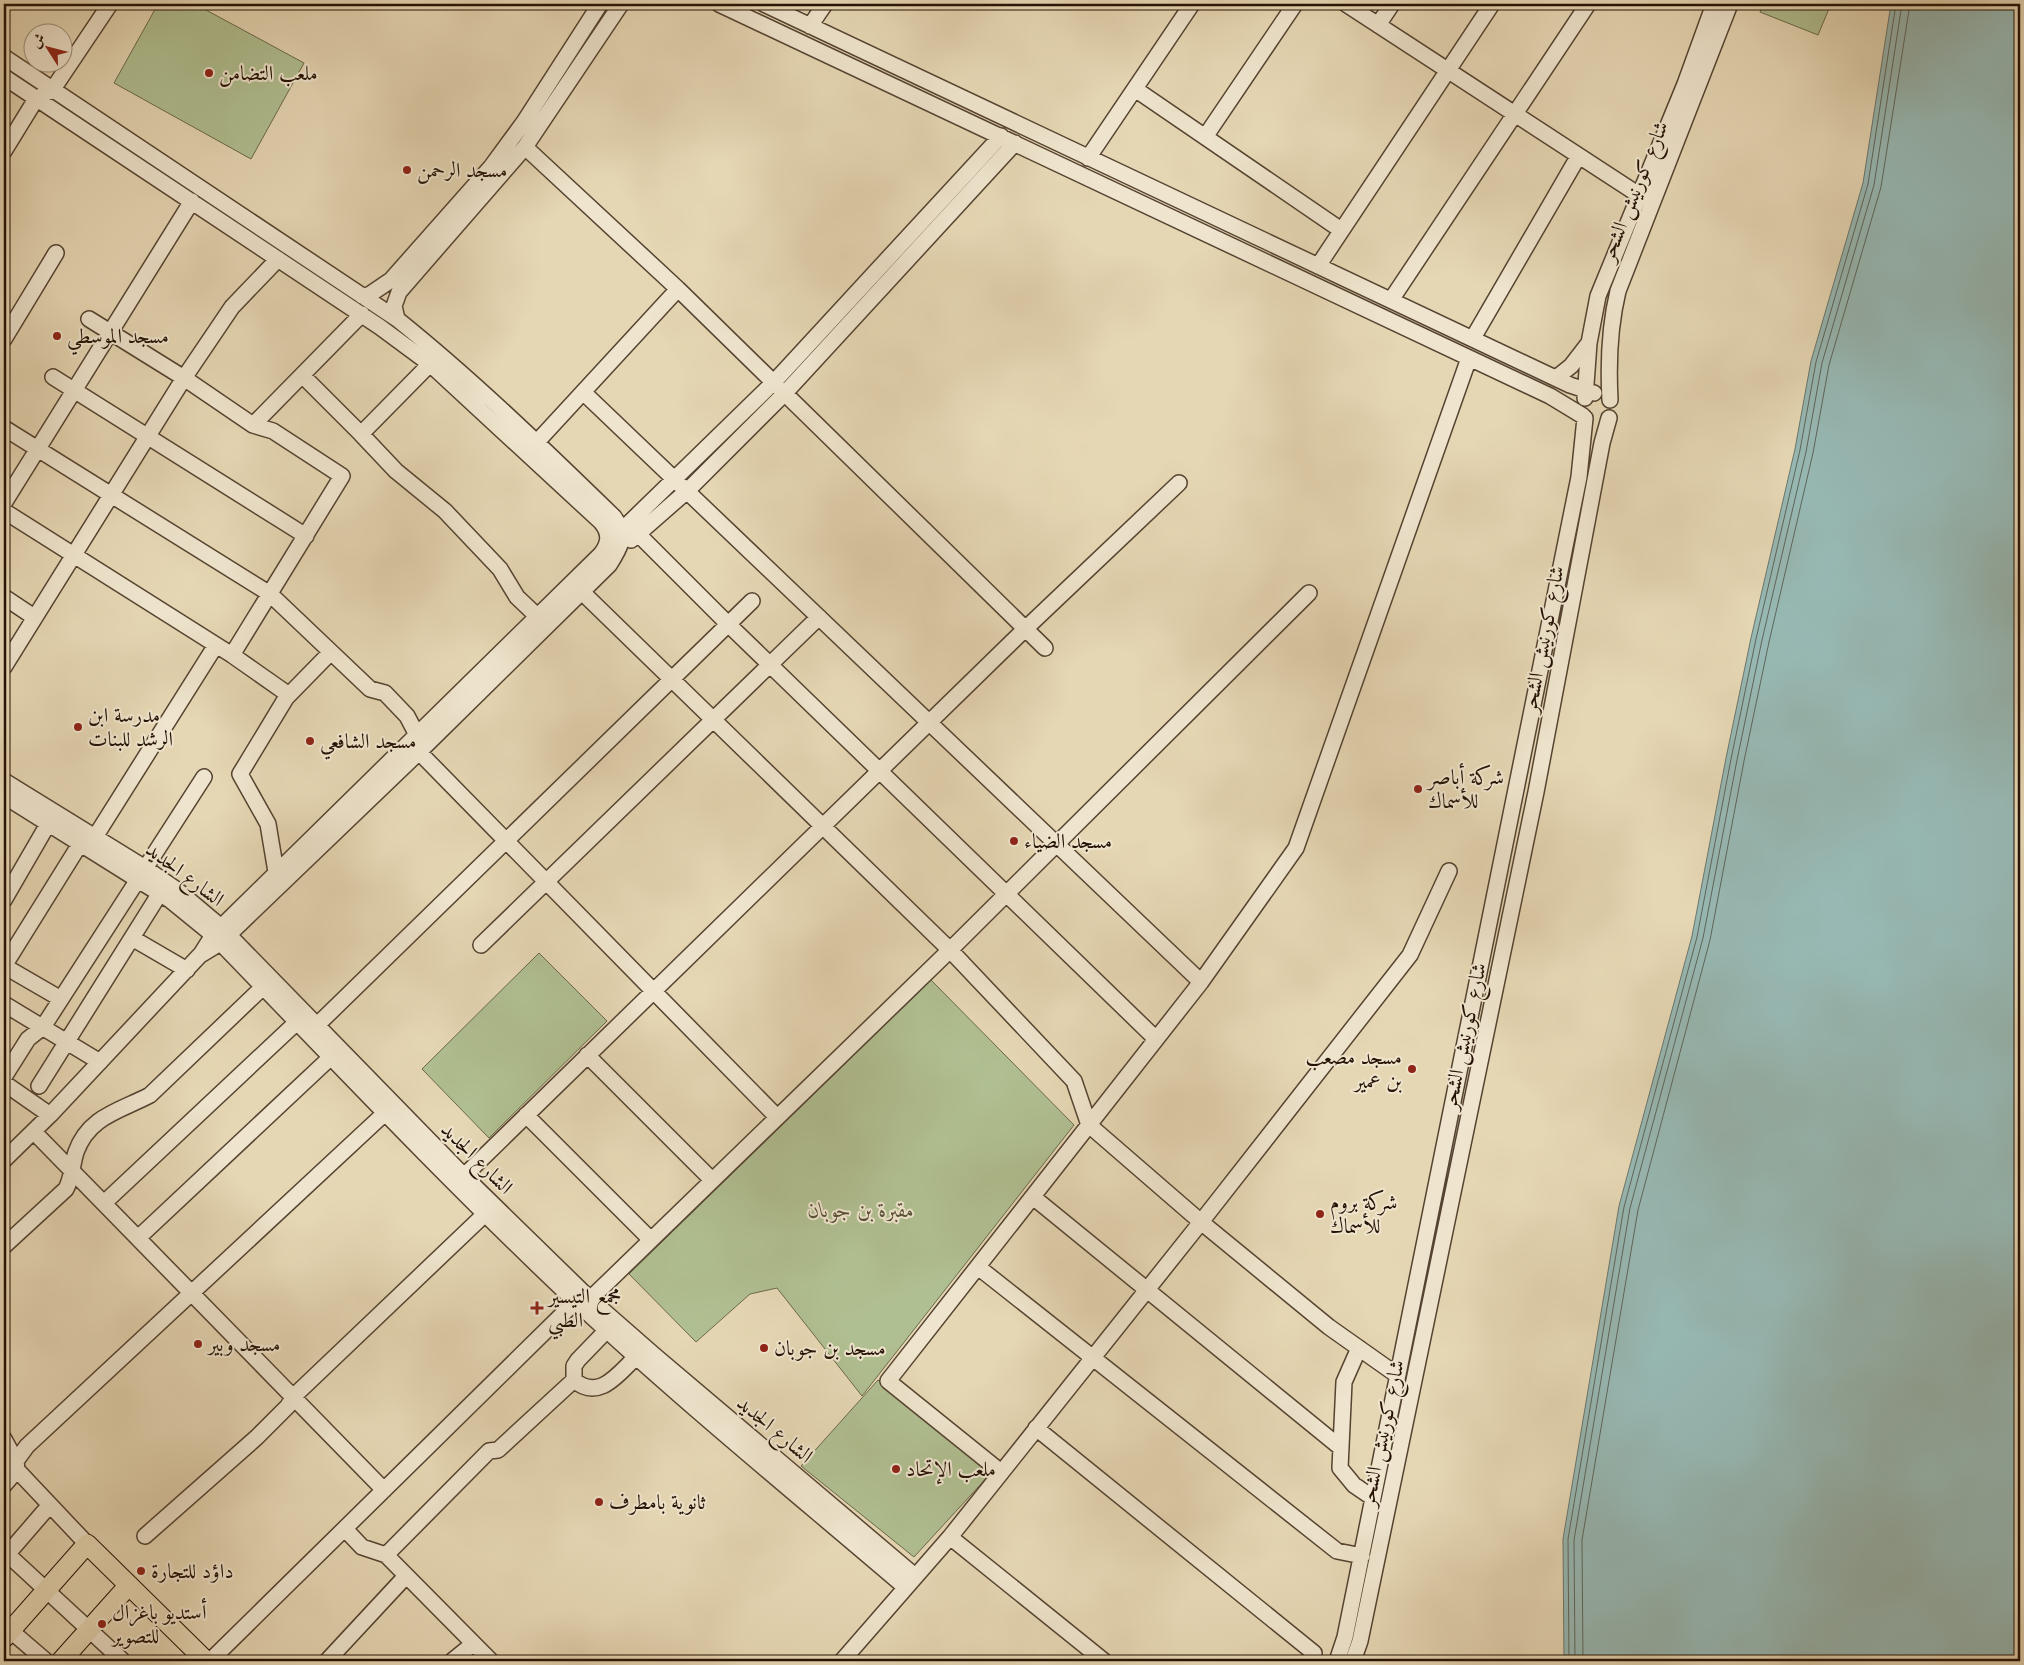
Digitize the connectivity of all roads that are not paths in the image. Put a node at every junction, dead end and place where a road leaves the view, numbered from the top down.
1 (108, 4) edge
2 (600, 4) edge
3 (719, 4) edge
4 (764, 4) edge
5 (824, 4) edge
6 (1192, 4) edge
7 (1295, 4) edge
8 (1346, 4) edge
9 (1392, 4) edge
10 (1492, 4) edge
11 (1588, 4) edge
12 (1714, 4) edge
13 (1730, 4) edge
14 (621, 6) edge
15 (1378, 25) junction
16 (810, 26) junction
17 (843, 42) junction
18 (4, 57) edge
19 (835, 58) junction
20 (1447, 70) junction
21 (4, 77) edge
22 (1691, 86) junction
23 (1136, 88) junction
24 (54, 89) junction
25 (36, 99) junction
26 (1514, 114) junction
27 (1205, 137) junction
28 (1008, 140) junction
29 (525, 147) junction
30 (4, 151) edge
31 (1578, 157) junction
32 (1088, 158) junction
33 (1639, 195) junction
34 (192, 201) junction
35 (1341, 230) junction
36 (56, 254) dead end
37 (421, 257) junction
38 (278, 259) junction
39 (1318, 266) junction
40 (678, 289) junction
41 (353, 296) junction
42 (1391, 300) junction
43 (362, 314) junction
44 (89, 319) dead end
45 (397, 319) junction
46 (110, 332) junction
47 (1473, 338) junction
48 (4, 339) edge
49 (1589, 343) junction
50 (1469, 358) junction
51 (430, 364) junction
52 (302, 375) junction
53 (53, 378) dead end
54 (184, 378) junction
55 (1556, 378) junction
56 (780, 388) junction
57 (74, 391) junction
58 (583, 392) junction
59 (1588, 394) junction
60 (1610, 400) junction
61 (1584, 417) junction
62 (1609, 418) junction
63 (253, 425) junction
64 (4, 428) edge
65 (361, 434) junction
66 (147, 436) junction
67 (536, 443) junction
68 (37, 449) junction
69 (1179, 483) dead end
70 (681, 485) junction
71 (110, 495) junction
72 (4, 502) edge
73 (4, 511) edge
74 (622, 530) junction
75 (638, 534) junction
76 (306, 536) junction
77 (618, 551) junction
78 (73, 555) junction
79 (582, 592) junction
80 (1309, 593) dead end
81 (270, 594) junction
82 (4, 597) edge
83 (752, 601) dead end
84 (34, 617) junction
85 (538, 617) junction
86 (819, 617) junction
87 (728, 624) junction
88 (1026, 628) junction
89 (216, 645) junction
90 (1045, 648) dead end
91 (331, 652) junction
92 (232, 654) junction
93 (770, 665) junction
94 (4, 667) edge
95 (672, 678) junction
96 (289, 695) junction
97 (714, 720) junction
98 (930, 722) junction
99 (417, 735) junction
100 (419, 752) junction
101 (879, 771) junction
102 (204, 777) dead end
103 (4, 781) edge
104 (1516, 790) junction
105 (1536, 792) junction
106 (4, 796) edge
107 (48, 824) junction
108 (822, 826) junction
109 (95, 837) junction
110 (505, 840) junction
111 (80, 844) junction
112 (1057, 844) junction
113 (1449, 871) dead end
114 (276, 872) junction
115 (141, 873) junction
116 (546, 882) junction
117 (160, 893) junction
118 (1006, 894) junction
119 (4, 900) edge
120 (221, 935) junction
121 (132, 938) junction
122 (481, 945) dead end
123 (950, 950) junction
124 (4, 966) edge
125 (187, 970) junction
126 (1201, 982) junction
127 (263, 987) junction
128 (653, 991) junction
129 (60, 999) junction
130 (4, 1004) edge
131 (298, 1022) junction
132 (42, 1027) junction
133 (313, 1029) junction
134 (1156, 1039) junction
135 (67, 1042) junction
136 (587, 1055) junction
137 (332, 1057) junction
138 (100, 1062) junction
139 (4, 1077) edge
140 (4, 1083) edge
141 (39, 1086) dead end
142 (385, 1113) junction
143 (50, 1115) junction
144 (526, 1115) junction
145 (777, 1118) junction
146 (1089, 1125) junction
147 (34, 1132) junction
148 (4, 1160) edge
149 (72, 1170) junction
150 (464, 1176) junction
151 (712, 1180) junction
152 (1435, 1193) junction
153 (1033, 1197) junction
154 (1453, 1197) junction
155 (104, 1203) junction
156 (485, 1214) junction
157 (1201, 1222) junction
158 (138, 1238) junction
159 (651, 1240) junction
160 (4, 1246) edge
161 (978, 1267) junction
162 (1147, 1289) junction
163 (192, 1292) junction
164 (583, 1302) junction
165 (607, 1330) junction
166 (1359, 1348) junction
167 (636, 1357) junction
168 (1093, 1357) junction
169 (1397, 1375) junction
170 (574, 1380) junction
171 (293, 1397) junction
172 (1036, 1428) junction
173 (4, 1439) edge
174 (1341, 1448) junction
175 (17, 1466) junction
176 (1002, 1472) junction
177 (4, 1485) edge
178 (384, 1490) junction
179 (1373, 1498) junction
180 (49, 1506) junction
181 (345, 1529) junction
182 (145, 1536) dead end
183 (950, 1537) junction
184 (87, 1544) junction
185 (5, 1554) edge
186 (386, 1555) junction
187 (1362, 1556) junction
188 (406, 1576) junction
189 (910, 1581) junction
190 (129, 1585) junction
191 (47, 1589) junction
192 (90, 1628) junction
193 (6, 1631) edge
194 (473, 1644) junction
195 (1314, 1653) dead end
196 (46, 1661) edge
197 (61, 1661) edge
198 (123, 1661) edge
199 (206, 1661) edge
200 (210, 1661) edge
201 (327, 1661) edge
202 (452, 1661) edge
203 (491, 1661) edge
204 (842, 1661) edge
205 (1104, 1661) edge
206 (1337, 1661) edge
207 (1353, 1661) edge

1 - 24 street
2 - 37 street
3 - 19 street
4 - 16 street
5 - 16 street
6 - 23 street
7 - 27 street
8 - 15 street
9 - 15 street
10 - 20 street
11 - 26 street
12 - 22 street, شارع كورنيش الشحر
13 - 22 street, شارع كورنيش الشحر
14 - 29 street
15 - 20 street
16 - 17 street
17 - 19 street
17 - 32 street
18 - 24 street
19 - 28 street
20 - 26 street
20 - 35 street
21 - 25 street
22 - 33 street, شارع كورنيش الشحر
22 - 60 street, شارع كورنيش الشحر
23 - 27 street
23 - 32 street
24 - 25 street
24 - 41 street
25 - 30 street
25 - 34 street
26 - 31 street
26 - 42 street
27 - 35 street
28 - 50 street
28 - 56 street
29 - 37 street
29 - 40 street
31 - 33 street
31 - 47 street
32 - 39 street
33 - 49 street, شارع كورنيش الشحر
34 - 38 street
34 - 46 street
35 - 39 street
36 - 48 street
37 - 41 street
37 - 45 street
38 - 41 street
38 - 54 street
39 - 42 street
40 - 56 street
40 - 58 street
41 - 43 street
41 - 45 street
42 - 47 street
43 - 51 street
43 - 52 street
44 - 46 street
45 - 67 street
46 - 54 street
46 - 57 street
47 - 55 street
49 - 55 street
49 - 59 street, شارع كورنيش الشحر
50 - 61 street
50 - 126 street
51 - 65 street
51 - 85 street
52 - 63 street
52 - 65 street
53 - 57 street
54 - 63 street
54 - 66 street
55 - 59 street
56 - 70 street
56 - 88 street
57 - 66 street
57 - 68 street
58 - 67 street
58 - 70 street
59 - 60 street
59 - 61 street
60 - 62 street
61 - 62 street
61 - 104 street, شارع كورنيش الشحر
62 - 105 street, شارع كورنيش الشحر
63 - 76 street
64 - 68 street
65 - 85 street
66 - 71 street
66 - 76 street
67 - 74 street
68 - 71 street
68 - 72 street
69 - 88 street
70 - 74 street
70 - 75 street
70 - 86 street
71 - 78 street
71 - 81 street
73 - 78 street
74 - 77 street
75 - 77 street
75 - 87 street
76 - 81 street
77 - 79 street
78 - 84 street
78 - 89 street
79 - 95 street
79 - 100 street
80 - 112 street
81 - 91 street
81 - 92 street
82 - 84 street
83 - 87 street
84 - 94 street
85 - 99 street
86 - 93 street
86 - 98 street
87 - 93 street
87 - 95 street
88 - 90 street
88 - 98 street
89 - 92 street
89 - 109 street
91 - 96 street
91 - 99 street
92 - 96 street
93 - 97 street
93 - 101 street
95 - 97 street
95 - 110 street
96 - 114 street
97 - 108 street
97 - 116 street
98 - 101 street
98 - 112 street
99 - 114 street
100 - 110 street
100 - 120 street
101 - 108 street
101 - 118 street
102 - 115 street
103 - 109 street, الشارع الجديد
104 - 105 street
104 - 152 street, شارع كورنيش الشحر
105 - 154 street, شارع كورنيش الشحر
106 - 107 street, الشارع الجديد
107 - 111 street, الشارع الجديد
107 - 119 street
108 - 123 street
108 - 128 street
109 - 115 street, الشارع الجديد
110 - 116 street
110 - 133 street
111 - 115 street, الشارع الجديد
111 - 124 street
112 - 118 street
112 - 126 street
113 - 157 street
114 - 120 street
115 - 117 street, الشارع الجديد
115 - 120 street, الشارع الجديد
115 - 129 street
116 - 122 street
116 - 128 street
117 - 120 street, الشارع الجديد
117 - 121 street
118 - 123 street
118 - 134 street
120 - 125 street
120 - 127 street, الشارع الجديد
120 - 133 street, الشارع الجديد
121 - 125 street
121 - 135 street
123 - 145 street
123 - 146 street
124 - 129 street
125 - 138 street
126 - 134 street
127 - 131 street, الشارع الجديد
127 - 149 street
128 - 136 street
128 - 145 street
129 - 132 street
130 - 132 street
131 - 133 street, الشارع الجديد
131 - 155 street
132 - 135 street
132 - 139 street
133 - 137 street, الشارع الجديد
133 - 150 street, الشارع الجديد
134 - 146 street
135 - 138 street
135 - 141 street
136 - 144 street
136 - 151 street
137 - 142 street, الشارع الجديد
137 - 158 street
138 - 143 street
140 - 143 street
142 - 156 street, الشارع الجديد
142 - 163 street
143 - 147 street
144 - 150 street
144 - 159 street
145 - 151 street
146 - 153 street
146 - 157 street
147 - 148 street
147 - 149 street
149 - 155 street
149 - 160 street
150 - 164 street, الشارع الجديد
151 - 159 street
152 - 154 street
152 - 169 street, شارع كورنيش الشحر
153 - 161 street
153 - 162 street
154 - 207 street, شارع كورنيش الشحر
155 - 158 street
156 - 164 street, الشارع الجديد
156 - 171 street
157 - 162 street
157 - 166 street
158 - 163 street
159 - 164 street
161 - 168 street
161 - 176 street
162 - 168 street
162 - 174 street
163 - 171 street
163 - 175 street
164 - 165 street, الشارع الجديد
164 - 178 street
164 - 189 street, الشارع الجديد
165 - 167 street, الشارع الجديد
165 - 170 street
166 - 169 street
166 - 174 street
167 - 170 street
167 - 189 street, الشارع الجديد
168 - 172 street
168 - 187 street
169 - 179 street, شارع كورنيش الشحر
170 - 186 street
171 - 178 street
171 - 182 street
172 - 176 street
172 - 195 street
173 - 175 street
174 - 179 street
175 - 177 street
175 - 180 street
176 - 183 street
178 - 181 street
179 - 187 street, شارع كورنيش الشحر
180 - 184 street
180 - 185 street
181 - 186 street
181 - 200 street
183 - 189 street
183 - 205 street
184 - 190 main road
184 - 191 main road
185 - 191 street
186 - 188 street
187 - 206 street, شارع كورنيش الشحر
188 - 194 street
188 - 201 street
189 - 204 street
190 - 192 main road
190 - 199 main road
191 - 192 street
191 - 193 main road
192 - 197 main road
192 - 198 street
193 - 196 street
194 - 202 street
194 - 203 street

